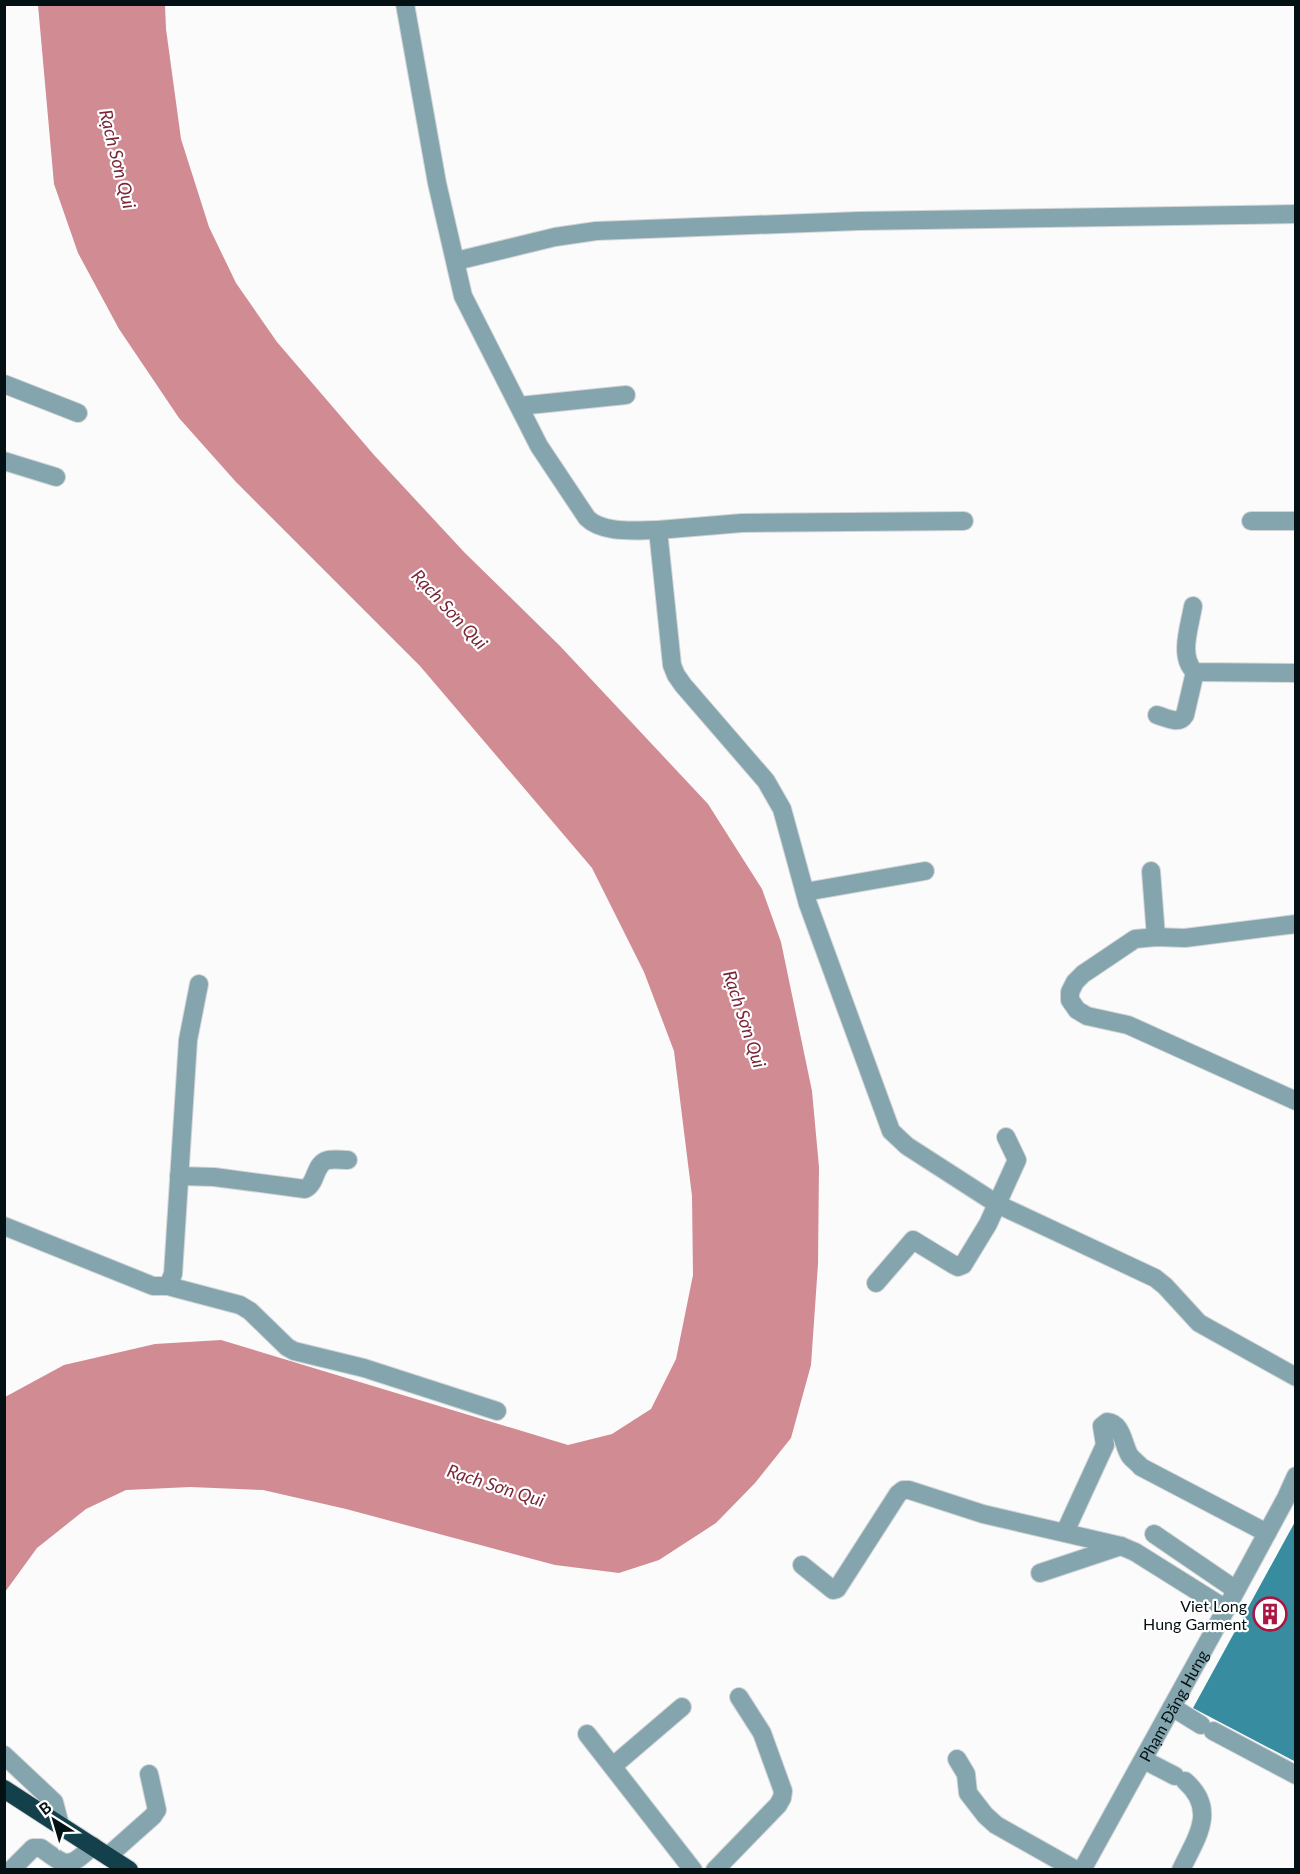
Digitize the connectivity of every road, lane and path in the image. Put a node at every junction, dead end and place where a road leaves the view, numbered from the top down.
1 (405, 4) edge
2 (1296, 214) edge
3 (456, 261) junction
4 (4, 384) edge
5 (626, 395) dead end
6 (519, 406) junction
7 (78, 413) dead end
8 (4, 461) edge
9 (56, 477) dead end
10 (964, 521) dead end
11 (1251, 521) dead end
12 (1296, 521) edge
13 (658, 530) junction
14 (1193, 606) dead end
15 (1195, 672) junction
16 (1296, 672) edge
17 (1157, 715) dead end
18 (925, 871) dead end
19 (1151, 871) dead end
20 (804, 892) junction
21 (1296, 924) edge
22 (1156, 937) junction
23 (199, 984) dead end
24 (1296, 1101) edge
25 (1006, 1137) dead end
26 (348, 1160) dead end
27 (179, 1176) junction
28 (993, 1213) junction
29 (4, 1226) edge
30 (876, 1283) dead end
31 (168, 1286) junction
32 (1296, 1377) edge
33 (497, 1411) dead end
34 (1296, 1476) edge
35 (1065, 1532) junction
36 (1267, 1533) junction
37 (1154, 1534) dead end
38 (1121, 1546) junction
39 (802, 1565) dead end
40 (1040, 1573) dead end
41 (1236, 1590) junction
42 (1226, 1609) junction
43 (739, 1697) dead end
44 (682, 1707) dead end
45 (1172, 1707) junction
46 (587, 1734) dead end
47 (4, 1755) edge
48 (957, 1759) dead end
49 (1143, 1760) junction
50 (613, 1767) junction
51 (149, 1774) dead end
52 (1296, 1775) edge
53 (4, 1789) edge
54 (60, 1825) junction
55 (100, 1851) junction
56 (11, 1869) edge
57 (129, 1869) edge
58 (693, 1869) edge
59 (716, 1869) edge
60 (1076, 1869) edge
61 (1082, 1869) edge
62 (1181, 1869) edge

1 - 3 street
2 - 3 street
3 - 6 street
4 - 7 street
5 - 6 street
6 - 13 street
8 - 9 street
10 - 13 street
11 - 12 street
13 - 20 street
14 - 15 street
15 - 16 street
15 - 17 street
18 - 20 street
19 - 22 street
20 - 28 street
21 - 22 street
22 - 24 street
23 - 27 street
25 - 28 street
26 - 27 street
27 - 31 street
28 - 30 street
28 - 32 street
29 - 31 street
31 - 33 street
34 - 36 street, Phạm Đăng Hưng
35 - 36 street
35 - 38 street
35 - 39 street
36 - 41 street, Phạm Đăng Hưng
37 - 41 street
38 - 40 street
38 - 42 street
41 - 42 street, Phạm Đăng Hưng
42 - 45 street, Phạm Đăng Hưng
43 - 59 street
44 - 50 street
45 - 49 street, Phạm Đăng Hưng
45 - 52 street
46 - 50 street
47 - 54 street
48 - 60 street
49 - 61 street, Phạm Đăng Hưng
49 - 62 street
50 - 58 street
51 - 55 street
53 - 54 highway
54 - 55 highway
55 - 56 street
55 - 57 highway

